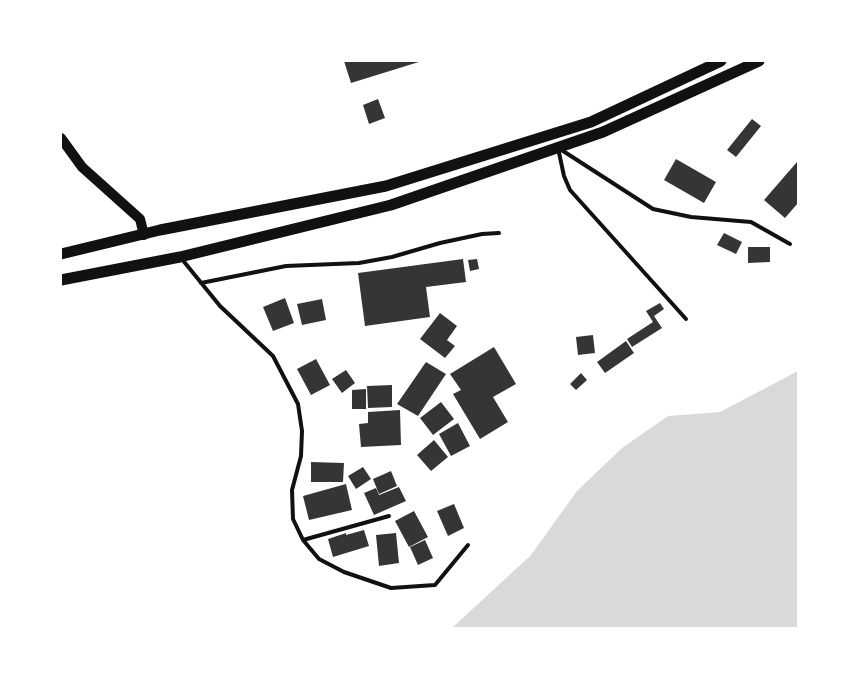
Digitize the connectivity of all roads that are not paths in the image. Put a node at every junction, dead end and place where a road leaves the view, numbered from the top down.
1 (721, 61) edge
2 (759, 61) edge
3 (61, 138) edge
4 (558, 148) junction
5 (499, 234) dead end
6 (144, 235) junction
7 (790, 244) dead end
8 (61, 254) edge
9 (180, 257) junction
10 (61, 280) edge
11 (201, 283) junction
12 (686, 319) dead end
13 (388, 516) dead end
14 (302, 540) junction
15 (468, 545) dead end

1 - 6 highway
2 - 4 highway
3 - 6 main road
4 - 7 street
4 - 9 highway
4 - 12 street
5 - 11 street
6 - 8 highway
9 - 10 highway
9 - 11 street
11 - 14 street
13 - 14 street
14 - 15 street

